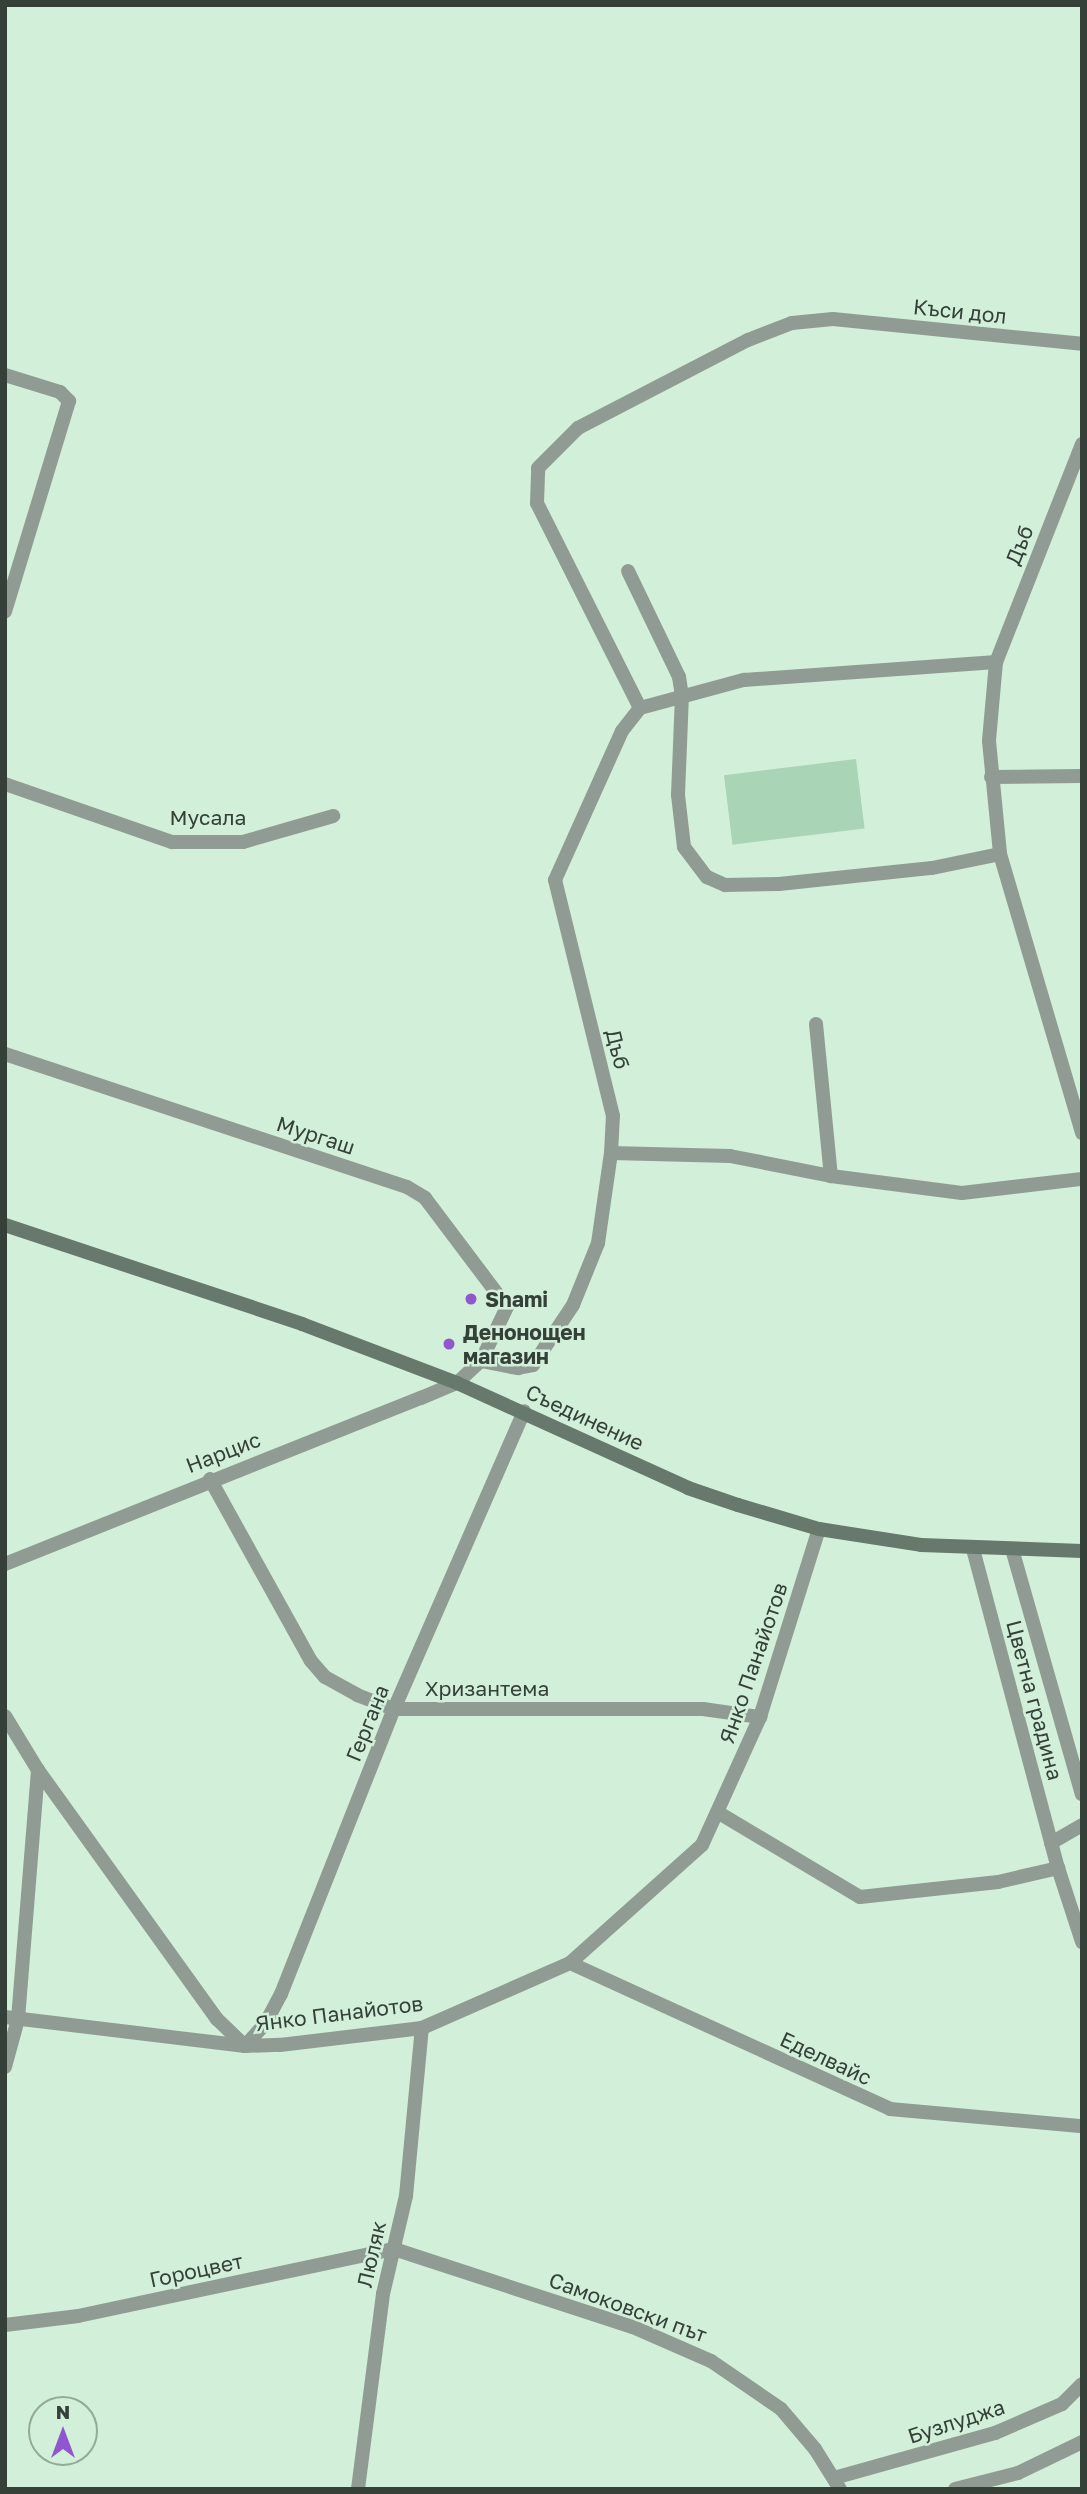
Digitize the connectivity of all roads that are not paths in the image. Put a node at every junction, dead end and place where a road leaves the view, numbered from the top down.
1 (1082, 344) edge
2 (5, 374) edge
3 (1082, 444) edge
4 (628, 571) dead end
5 (5, 611) edge
6 (996, 662) junction
7 (682, 695) junction
8 (640, 708) junction
9 (1082, 776) edge
10 (991, 777) junction
11 (5, 784) edge
12 (333, 816) dead end
13 (1000, 854) junction
14 (816, 1024) dead end
15 (5, 1054) edge
16 (1082, 1133) edge
17 (611, 1153) junction
18 (831, 1176) junction
19 (1082, 1179) edge
20 (5, 1225) edge
21 (481, 1362) junction
22 (457, 1383) junction
23 (524, 1411) junction
24 (210, 1479) junction
25 (819, 1529) junction
26 (973, 1549) junction
27 (1012, 1549) junction
28 (1082, 1552) edge
29 (5, 1564) edge
30 (394, 1709) junction
31 (5, 1716) edge
32 (760, 1717) junction
33 (38, 1770) junction
34 (1082, 1794) edge
35 (719, 1814) junction
36 (1082, 1825) edge
37 (1051, 1843) junction
38 (1058, 1868) junction
39 (1082, 1942) edge
40 (570, 1963) junction
41 (11, 2018) edge
42 (422, 2028) junction
43 (245, 2046) junction
44 (5, 2067) edge
45 (1082, 2126) edge
46 (394, 2249) junction
47 (5, 2325) edge
48 (1082, 2384) edge
49 (1082, 2442) edge
50 (837, 2483) edge
51 (358, 2489) edge
52 (955, 2489) edge

1 - 8 street, Къси дол
2 - 5 street
3 - 6 street, Дъб
4 - 7 street
6 - 7 street
6 - 10 street, Дъб
7 - 8 street
7 - 13 street
8 - 17 street, Дъб
9 - 10 street
10 - 13 street, Дъб
11 - 12 street, Мусала
13 - 16 street, Дъб
14 - 18 street
15 - 21 street, Мургаш
17 - 18 street
17 - 21 street, Дъб
18 - 19 street
20 - 22 street, Съединение
21 - 22 street
22 - 23 street, Съединение
22 - 24 street, Нарцис
23 - 25 street, Съединение
23 - 30 street, Гергана
24 - 29 street, Нарцис
24 - 30 street, Хризантема
25 - 26 street, Съединение
25 - 32 street, Янко Панайотов
26 - 27 street, Съединение
26 - 37 street, Цветна градина
27 - 28 street, Съединение
27 - 34 street
30 - 32 street, Хризантема
30 - 43 street, Гергана
31 - 33 street, Янко Панайотов
32 - 35 street, Янко Панайотов
33 - 41 street
33 - 43 street, Янко Панайотов
35 - 38 street
35 - 40 street, Янко Панайотов
36 - 37 street
37 - 38 street, Цветна градина
38 - 39 street, Цветна градина
40 - 42 street, Янко Панайотов
40 - 45 street, Еделвайс
41 - 43 street
41 - 44 street
42 - 43 street, Янко Панайотов
42 - 46 street, Люляк
46 - 47 street, Гороцвет
46 - 50 street, Самоковски път
46 - 51 street, Люляк
48 - 50 street, Бузлуджа
49 - 52 street

